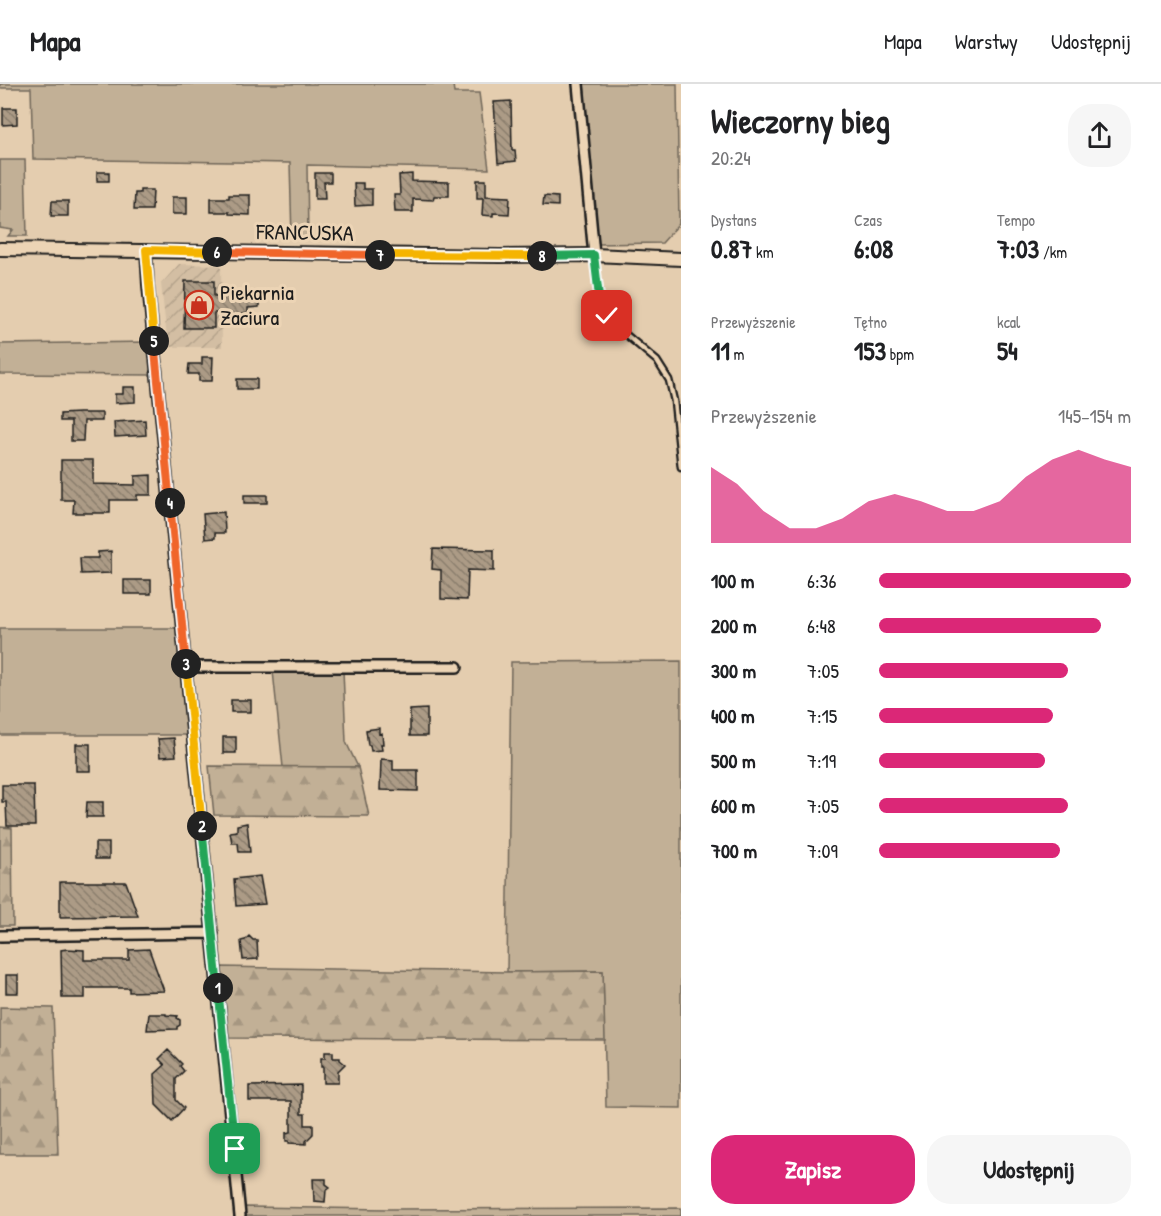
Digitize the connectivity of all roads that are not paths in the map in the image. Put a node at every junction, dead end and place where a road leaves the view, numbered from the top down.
1 (578, 84) edge
2 (0, 249) edge
3 (146, 250) junction
4 (594, 255) junction
5 (681, 260) edge
6 (681, 466) edge
7 (186, 667) junction
8 (456, 667) dead end
9 (213, 933) junction
10 (0, 936) edge
11 (240, 1216) edge

1 - 4 street
2 - 3 street, FRANCUSKA
3 - 4 street, FRANCUSKA
3 - 7 street
4 - 5 street, FRANCUSKA
4 - 6 lane
7 - 8 street
7 - 9 street
9 - 10 street
9 - 11 street

